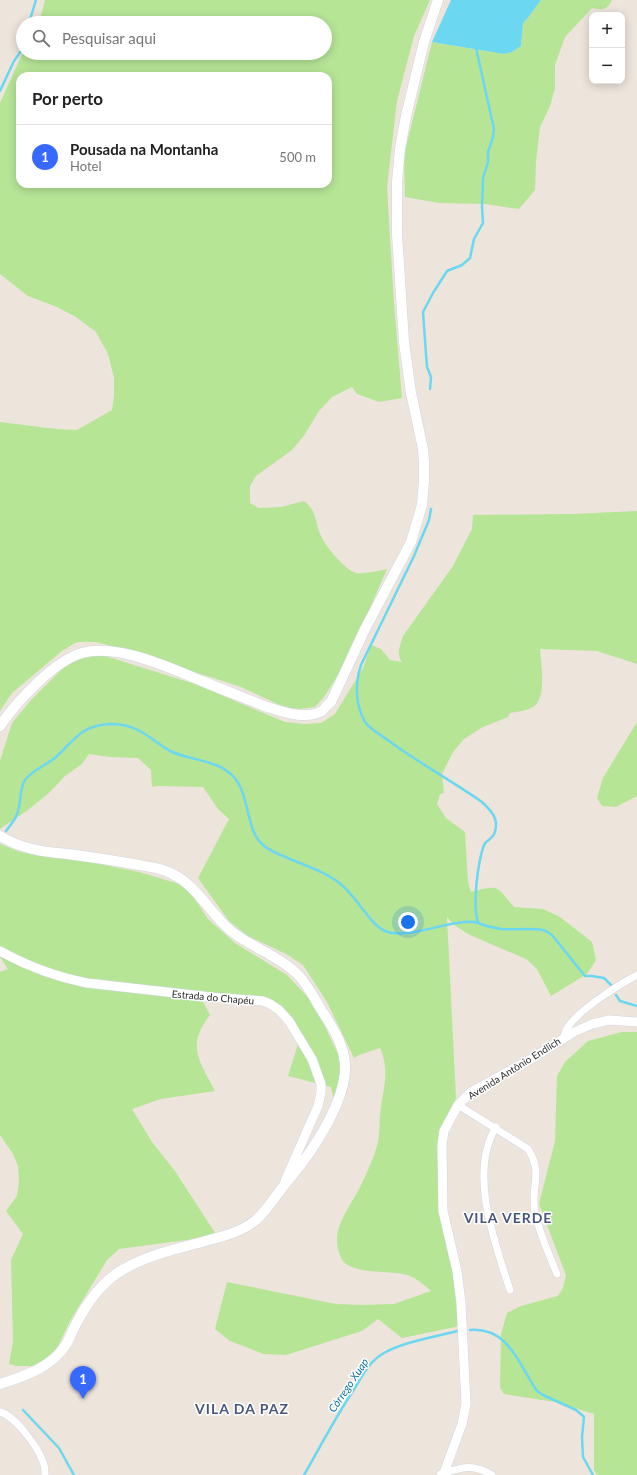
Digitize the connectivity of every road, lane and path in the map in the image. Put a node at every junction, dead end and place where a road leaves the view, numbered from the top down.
1 (438, 0) edge
2 (0, 726) edge
3 (0, 836) edge
4 (0, 951) edge
5 (637, 975) edge
6 (637, 1022) edge
7 (563, 1038) junction
8 (458, 1105) junction
9 (496, 1127) junction
10 (282, 1188) junction
11 (557, 1274) dead end
12 (510, 1290) dead end
13 (0, 1384) edge
14 (0, 1412) edge
15 (442, 1474) edge
16 (45, 1475) edge
17 (492, 1475) edge

1 - 2 main road
3 - 10 main road
4 - 10 street, Estrada do Chapéu
5 - 7 street, Avenida Antônio Endlich
6 - 7 street
7 - 8 street, Avenida Antônio Endlich
8 - 9 street
8 - 15 street, Avenida Antônio Endlich
9 - 11 street
9 - 12 street
10 - 13 main road
14 - 16 street
15 - 17 street

